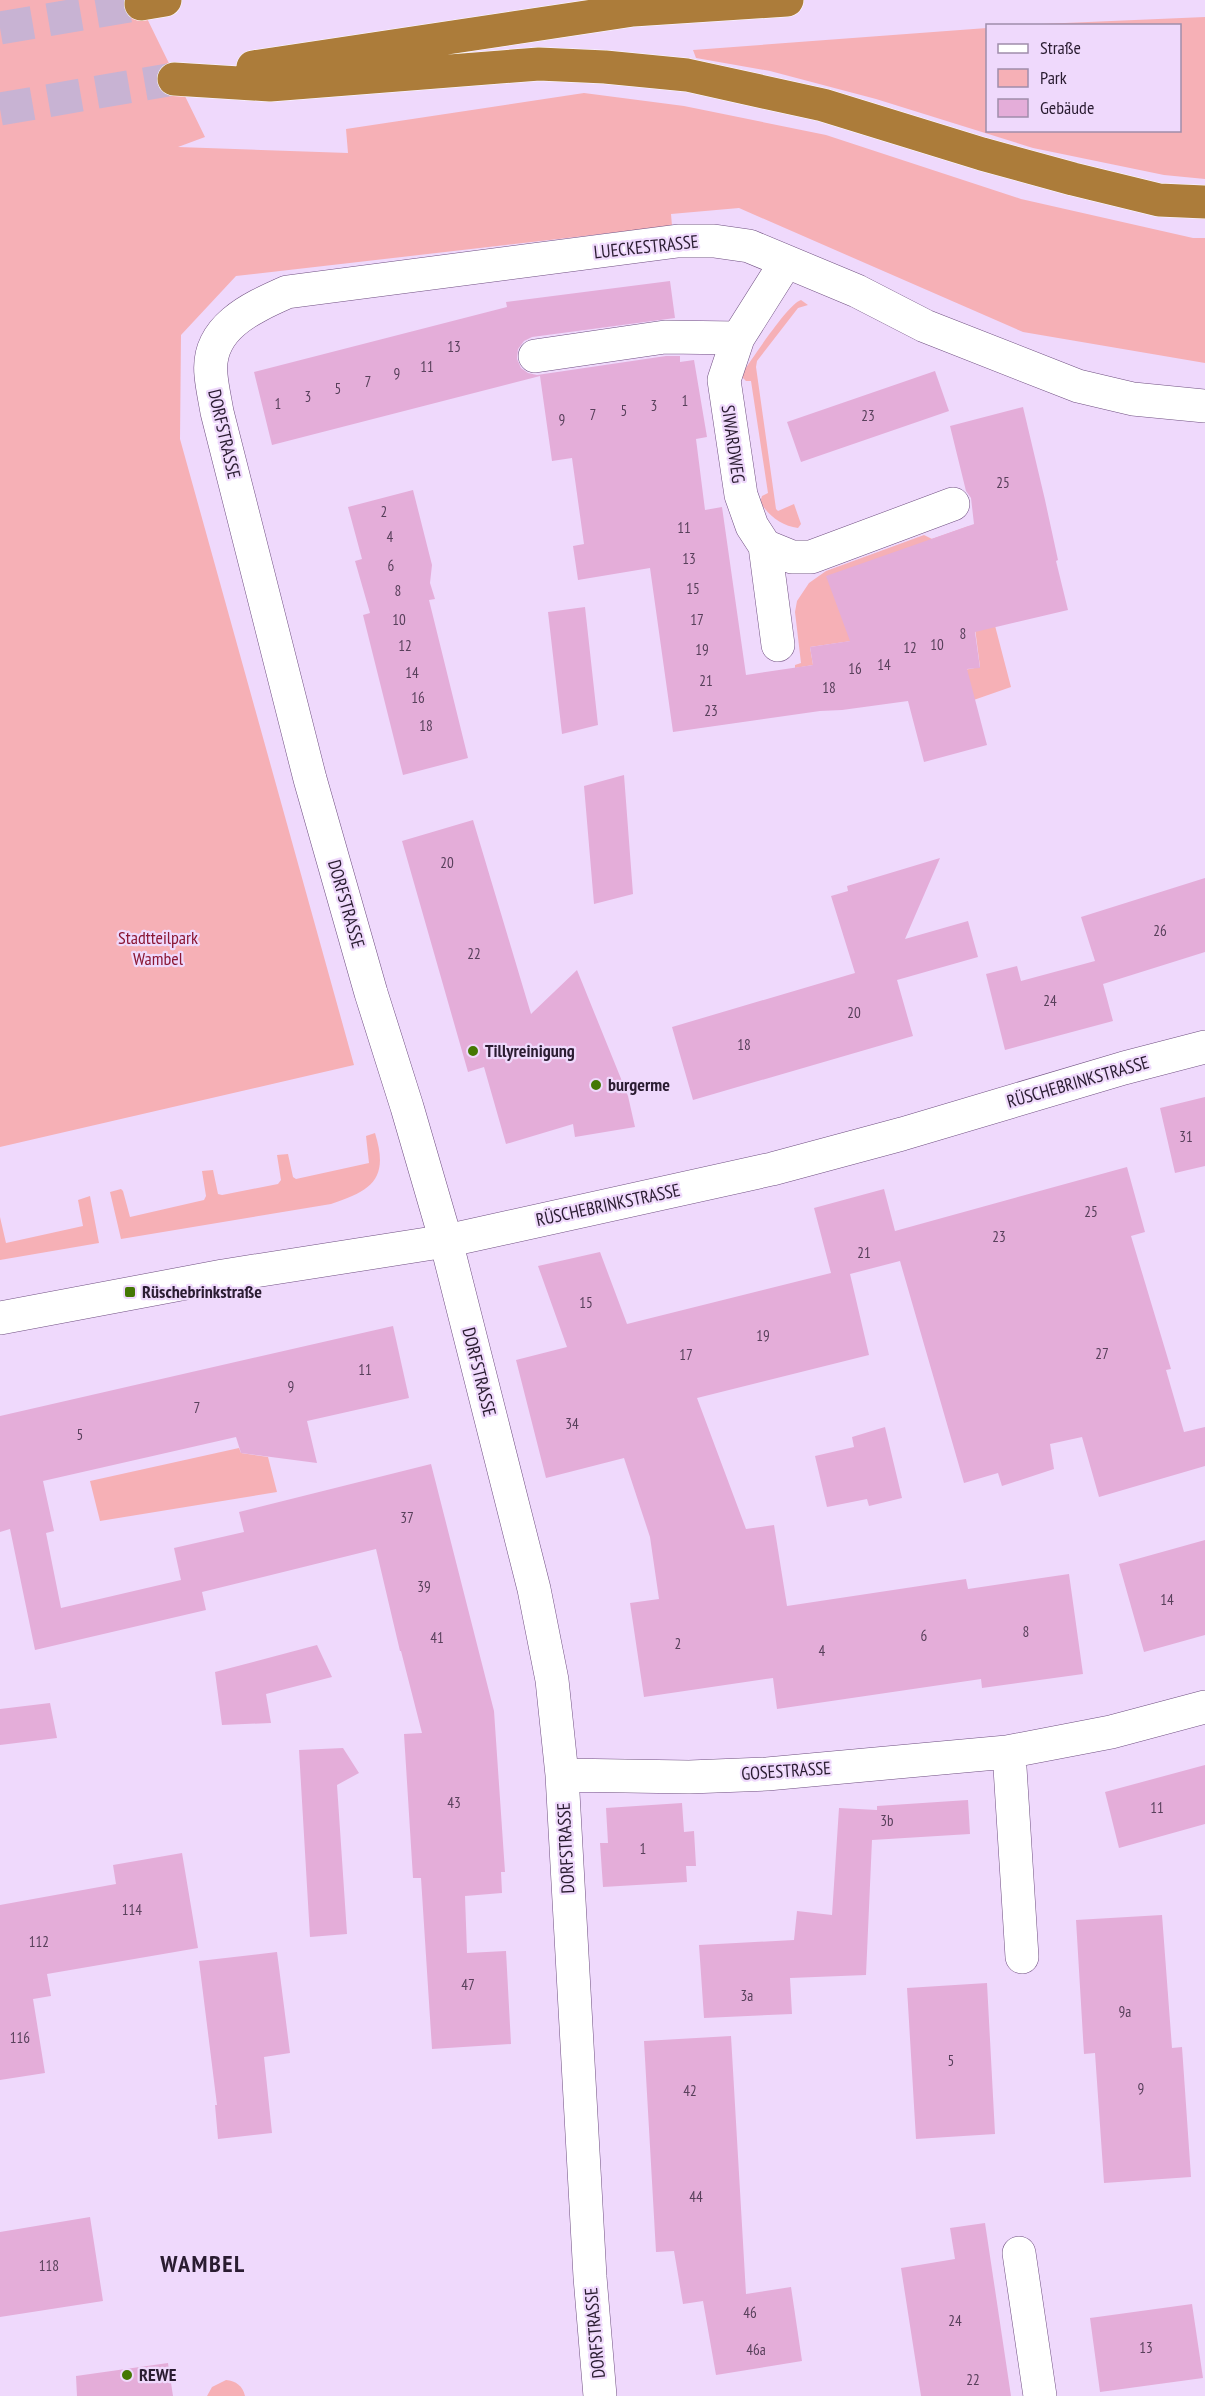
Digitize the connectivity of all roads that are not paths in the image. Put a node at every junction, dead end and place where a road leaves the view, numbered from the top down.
1 (787, 0) edge
2 (1205, 202) edge
3 (786, 262) junction
4 (738, 338) junction
5 (534, 356) dead end
6 (210, 373) joint
7 (1205, 406) edge
8 (953, 504) dead end
9 (765, 546) junction
10 (778, 645) dead end
11 (1205, 1047) edge
12 (446, 1241) junction
13 (0, 1318) edge
14 (1205, 1707) edge
15 (1009, 1752) junction
16 (562, 1775) junction
17 (1022, 1957) dead end
18 (1018, 2253) dead end
19 (600, 2396) edge
20 (1040, 2396) edge

1 - 2 highway
3 - 4 street, SIWARDWEG
3 - 6 street, LUECKESTRASSE
3 - 7 street, LUECKESTRASSE
4 - 5 street
4 - 9 street, SIWARDWEG
6 - 12 street, DORFSTRASSE
8 - 9 street
9 - 10 street, SIWARDWEG
11 - 12 street, RÜSCHEBRINKSTRASSE
12 - 13 street, RÜSCHEBRINKSTRASSE
12 - 16 street, DORFSTRASSE
14 - 15 street, GOSESTRASSE
15 - 16 street, GOSESTRASSE
15 - 17 street
16 - 19 street, DORFSTRASSE
18 - 20 street

